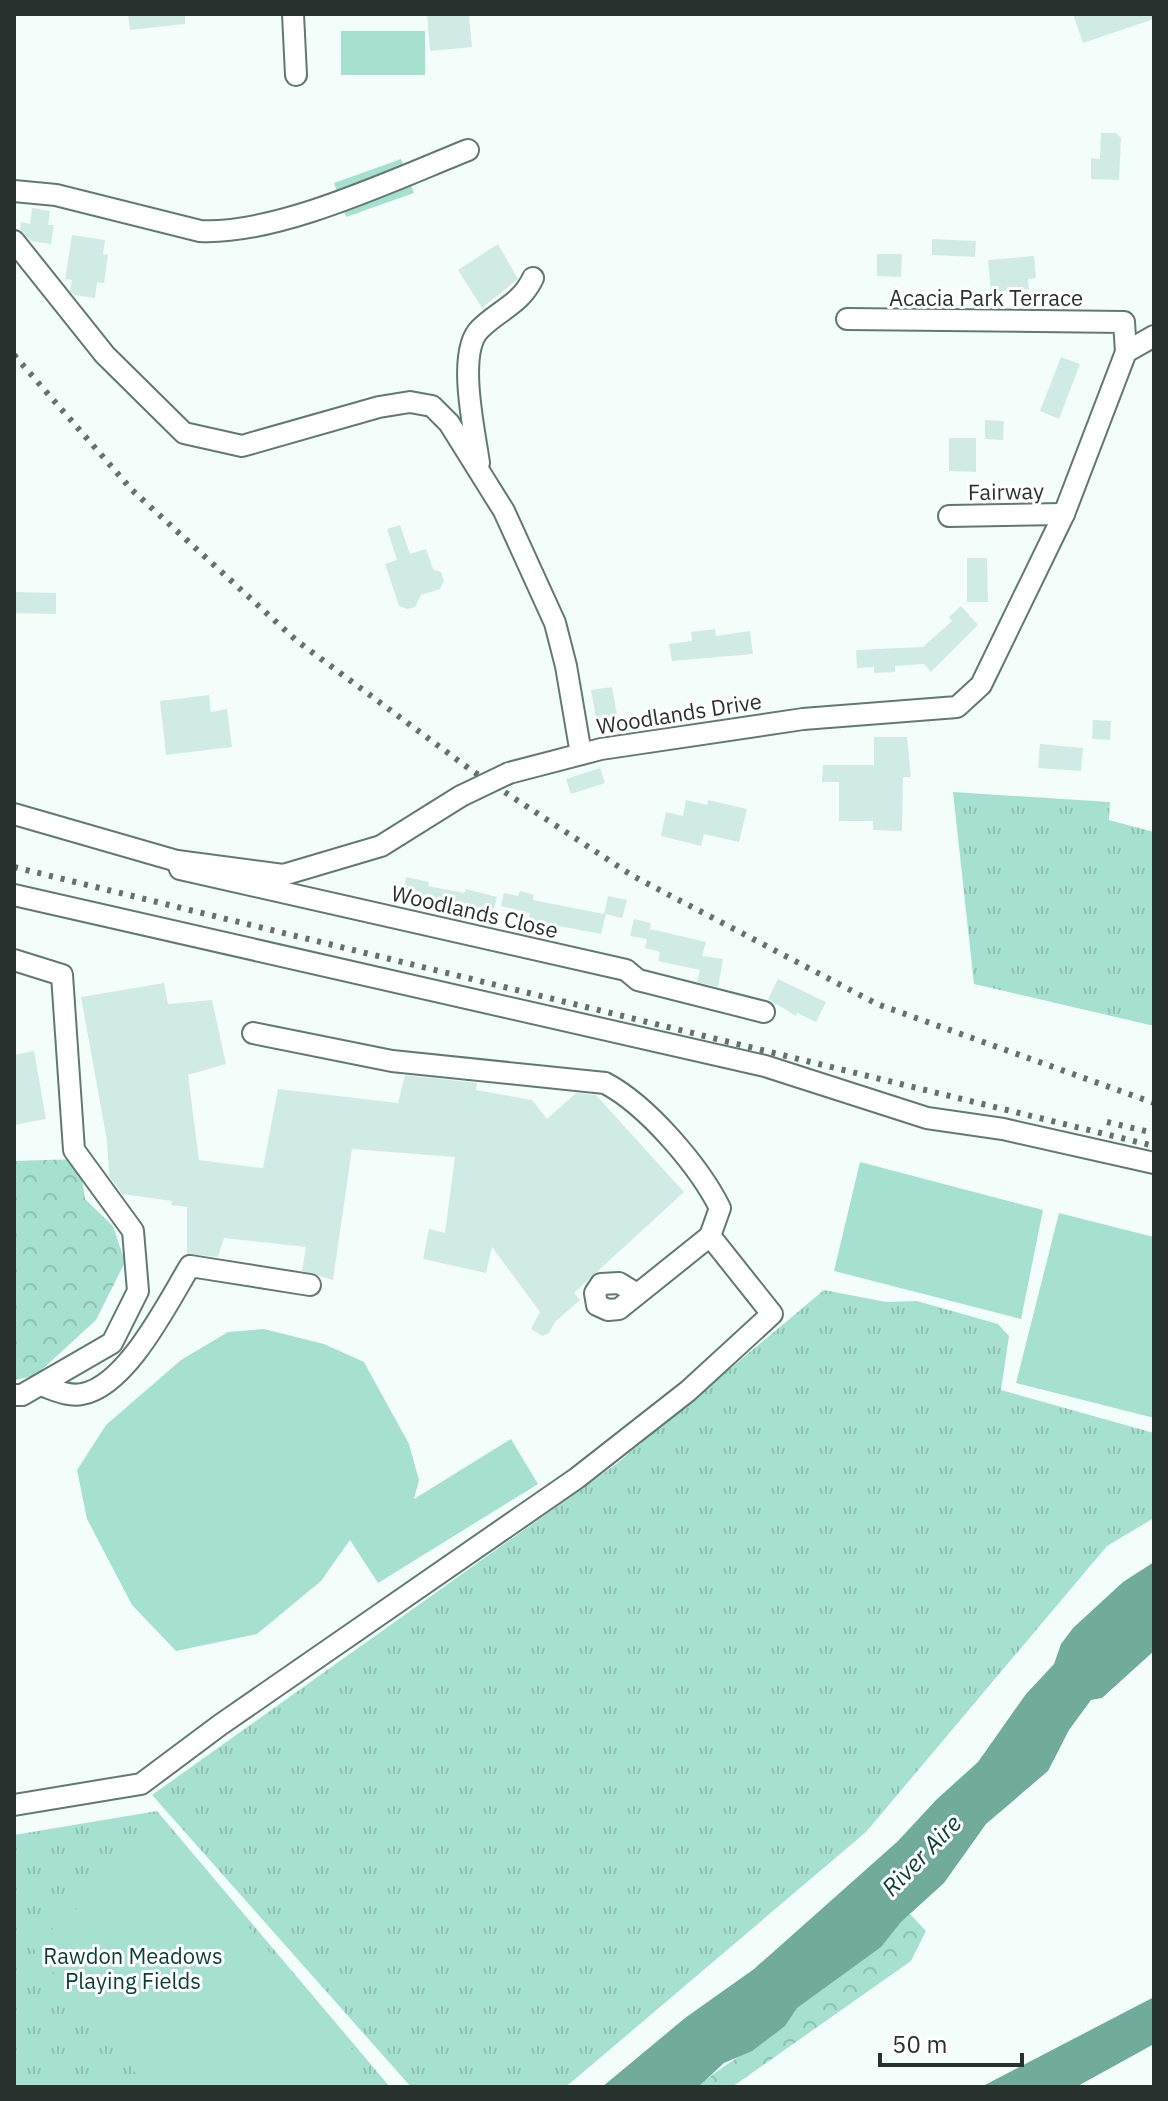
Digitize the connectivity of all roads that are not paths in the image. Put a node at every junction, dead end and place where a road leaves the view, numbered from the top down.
1 (293, 14) edge
2 (296, 75) dead end
3 (468, 150) dead end
4 (14, 191) edge
5 (14, 241) edge
6 (533, 278) dead end
7 (847, 319) dead end
8 (1154, 336) edge
9 (1126, 352) junction
10 (481, 475) junction
11 (1064, 514) junction
12 (949, 516) dead end
13 (581, 754) junction
14 (14, 814) edge
15 (177, 861) junction
16 (14, 895) edge
17 (14, 960) edge
18 (764, 1012) dead end
19 (253, 1033) dead end
20 (1154, 1163) edge
21 (710, 1236) junction
22 (310, 1285) dead end
23 (637, 1294) dead end
24 (40, 1385) junction
25 (17, 1401) edge
26 (14, 1805) edge

1 - 2 street
3 - 4 street
5 - 10 street
6 - 10 street
7 - 9 street, Acacia Park Terrace
8 - 9 street
9 - 11 street, Woodlands Drive
10 - 13 street
11 - 12 street, Fairway
11 - 13 street, Woodlands Drive
13 - 15 street, Woodlands Drive, bridge
14 - 15 street, Woodlands Drive
15 - 18 street, Woodlands Close
16 - 20 street
17 - 24 street
19 - 21 street
21 - 23 street
21 - 26 street
22 - 24 street
24 - 25 street

